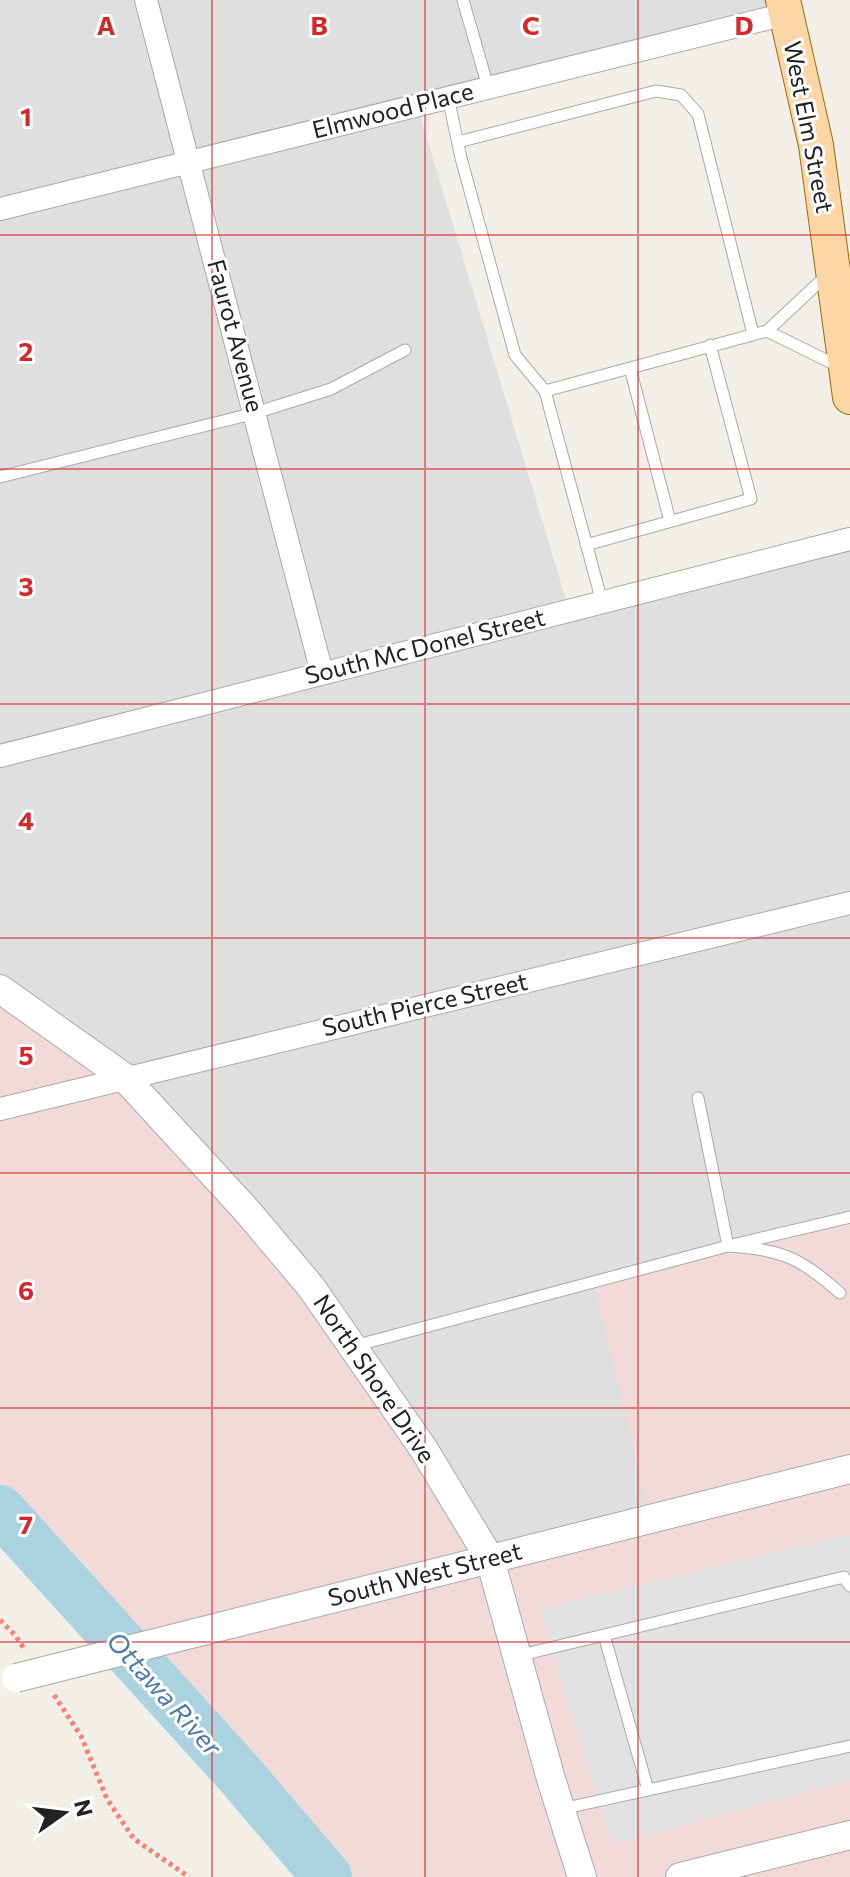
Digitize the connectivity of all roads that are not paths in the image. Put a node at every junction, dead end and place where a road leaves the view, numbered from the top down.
1 (146, 0) edge
2 (463, 0) edge
3 (784, 7) edge
4 (488, 87) junction
5 (448, 97) junction
6 (458, 142) junction
7 (189, 161) junction
8 (0, 209) edge
9 (837, 263) edge
10 (767, 331) junction
11 (753, 334) junction
12 (710, 345) junction
13 (405, 350) dead end
14 (630, 368) junction
15 (848, 384) edge
16 (545, 391) junction
17 (255, 413) junction
18 (0, 477) edge
19 (670, 521) junction
20 (850, 539) edge
21 (586, 545) junction
22 (602, 602) junction
23 (322, 673) junction
24 (0, 756) edge
25 (850, 903) edge
26 (0, 989) edge
27 (124, 1077) junction
28 (698, 1098) dead end
29 (0, 1109) edge
30 (850, 1217) edge
31 (728, 1246) junction
32 (840, 1293) dead end
33 (353, 1346) junction
34 (850, 1469) edge
35 (490, 1559) junction
36 (850, 1586) edge
37 (604, 1635) junction
38 (516, 1656) junction
39 (16, 1673) edge
40 (850, 1746) edge
41 (648, 1790) junction
42 (560, 1809) junction
43 (850, 1835) edge
44 (582, 1877) edge
45 (680, 1877) edge

1 - 7 street, Faurot Avenue
2 - 4 lane
3 - 4 street, Elmwood Place
3 - 9 main road, West Elm Street
4 - 5 street, Elmwood Place
5 - 6 lane
5 - 7 street, Elmwood Place
6 - 11 lane
6 - 16 lane
7 - 8 street, Elmwood Place
7 - 17 street, Faurot Avenue
9 - 10 lane
9 - 15 main road, West Elm Street
10 - 11 lane
10 - 15 lane
11 - 12 lane
12 - 14 lane
12 - 19 lane
13 - 17 lane
14 - 16 lane
14 - 19 lane
16 - 21 lane
17 - 18 lane
17 - 23 street, Faurot Avenue
19 - 21 lane
20 - 22 street, South Mc Donel Street
21 - 22 lane
22 - 23 street, South Mc Donel Street
23 - 24 street, South Mc Donel Street
25 - 27 street, South Pierce Street
26 - 27 street, North Shore Drive
27 - 29 street, South Pierce Street
27 - 33 street, North Shore Drive
28 - 31 lane
30 - 31 lane
31 - 32 lane
31 - 33 lane
33 - 35 street, North Shore Drive
34 - 35 street, South West Street
35 - 38 street, North Shore Drive
35 - 39 street, South West Street, bridge
36 - 37 lane
37 - 38 lane
37 - 41 lane
38 - 42 street, North Shore Drive
40 - 41 lane
41 - 42 lane
42 - 44 street, North Shore Drive
43 - 45 street

